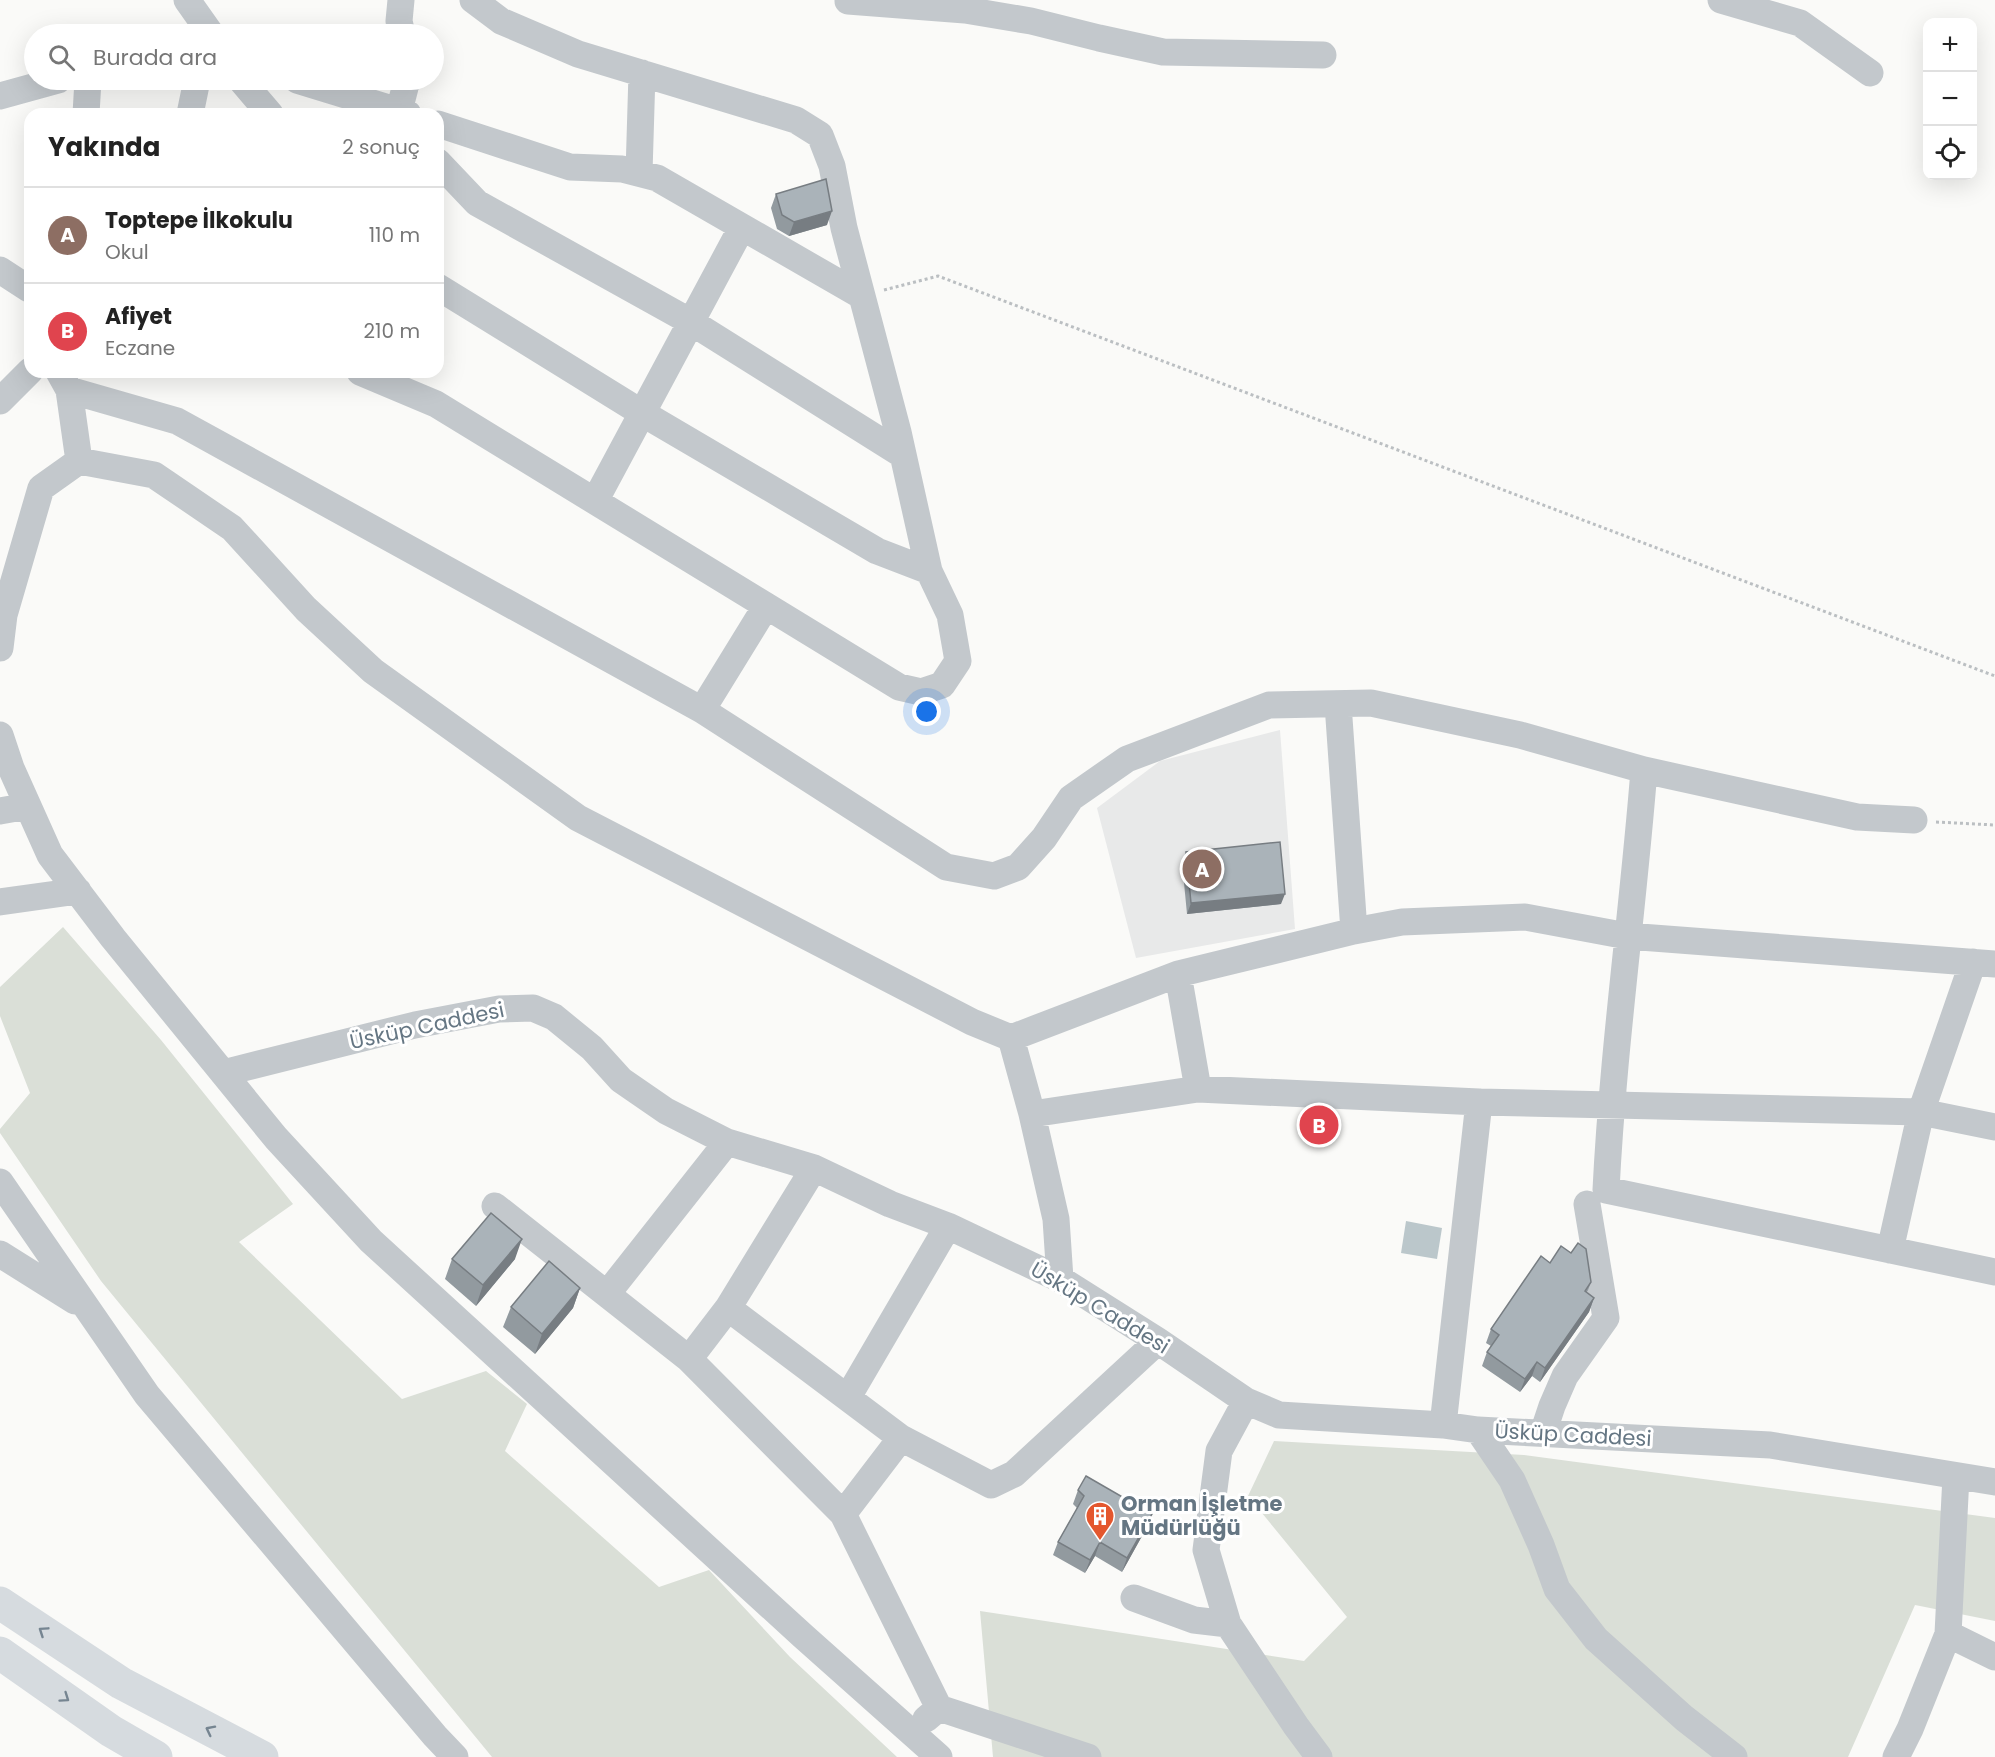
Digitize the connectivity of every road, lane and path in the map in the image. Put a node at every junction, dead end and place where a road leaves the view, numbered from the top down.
1 (187, 0) edge
2 (401, 0) edge
3 (473, 0) edge
4 (848, 0) edge
5 (1721, 0) edge
6 (204, 24) edge
7 (400, 24) edge
8 (1323, 55) dead end
9 (642, 73) junction
10 (1870, 73) dead end
11 (24, 89) edge
12 (87, 90) edge
13 (195, 90) edge
14 (250, 90) edge
15 (329, 90) edge
16 (403, 90) edge
17 (0, 96) edge
18 (86, 108) edge
19 (191, 108) edge
20 (265, 108) edge
21 (386, 108) edge
22 (397, 108) edge
23 (444, 126) edge
24 (444, 168) edge
25 (639, 173) junction
26 (742, 226) junction
27 (0, 270) edge
28 (24, 286) edge
29 (24, 290) edge
30 (444, 291) edge
31 (0, 296) edge
32 (862, 296) junction
33 (691, 322) junction
34 (24, 377) edge
35 (374, 378) edge
36 (64, 381) edge
37 (0, 401) edge
38 (642, 413) junction
39 (903, 455) junction
40 (79, 461) junction
41 (595, 501) junction
42 (929, 571) junction
43 (766, 606) junction
44 (0, 648) edge
45 (1995, 676) edge
46 (1338, 704) junction
47 (702, 710) junction
48 (0, 735) edge
49 (1644, 770) junction
50 (28, 806) junction
51 (0, 811) edge
52 (1914, 820) joint
53 (1995, 825) edge
54 (78, 891) junction
55 (0, 902) edge
56 (1354, 931) junction
57 (1627, 936) junction
58 (1984, 963) edge
59 (1178, 974) junction
60 (1011, 1038) junction
61 (223, 1073) junction
62 (1198, 1089) junction
63 (1479, 1102) junction
64 (1610, 1106) junction
65 (1921, 1112) junction
66 (1032, 1114) junction
67 (1995, 1127) edge
68 (727, 1142) junction
69 (814, 1168) junction
70 (0, 1182) edge
71 (1587, 1204) dead end
72 (495, 1206) dead end
73 (0, 1209) edge
74 (948, 1226) junction
75 (1890, 1250) junction
76 (0, 1254) edge
77 (1995, 1272) edge
78 (1060, 1279) junction
79 (68, 1282) junction
80 (607, 1294) junction
81 (86, 1308) junction
82 (728, 1308) junction
83 (1158, 1341) junction
84 (689, 1359) junction
85 (848, 1398) junction
86 (1246, 1401) junction
87 (1443, 1425) junction
88 (1478, 1430) junction
89 (1543, 1433) junction
90 (901, 1438) junction
91 (1956, 1476) junction
92 (1995, 1482) edge
93 (843, 1514) junction
94 (1134, 1599) dead end
95 (0, 1603) edge
96 (1228, 1624) junction
97 (1948, 1634) junction
98 (0, 1653) edge
99 (1995, 1657) edge
100 (939, 1708) junction
101 (911, 1732) junction
102 (156, 1757) edge
103 (262, 1757) edge
104 (455, 1757) edge
105 (939, 1757) edge
106 (1088, 1757) edge
107 (1319, 1757) edge
108 (1734, 1757) edge
109 (1896, 1757) edge

1 - 6 street
2 - 7 street
3 - 9 street
4 - 8 street
5 - 10 street
9 - 25 street
9 - 32 street
11 - 17 street
12 - 18 street
13 - 19 street
14 - 20 street
15 - 21 street
16 - 22 street
23 - 25 street
24 - 33 street
25 - 26 street
26 - 32 street
26 - 33 street
27 - 28 street
29 - 31 street
30 - 38 street
32 - 39 street
32 - 45 path
33 - 38 street
33 - 39 street
34 - 37 street
35 - 41 street
36 - 40 street
36 - 47 street
38 - 41 street
38 - 42 street
39 - 42 street
40 - 44 street
40 - 60 street
41 - 43 street
42 - 43 street
43 - 47 street
46 - 47 street
46 - 49 street
46 - 56 street
48 - 50 street
49 - 52 street
49 - 57 street
50 - 51 street
50 - 54 street
52 - 53 path
54 - 55 street
54 - 61 street
56 - 57 street
56 - 59 street
57 - 58 street
57 - 64 street
58 - 65 street
59 - 60 street
59 - 62 street
60 - 66 street
61 - 68 street, Üsküp Caddesi
61 - 101 street
62 - 63 street
62 - 66 street
63 - 64 street
63 - 87 street
64 - 65 street
64 - 75 street
65 - 67 street
65 - 75 street
66 - 78 street
68 - 69 street, Üsküp Caddesi
68 - 80 street
69 - 74 street, Üsküp Caddesi
69 - 82 street
70 - 79 street
71 - 89 street
72 - 80 street
73 - 79 street
74 - 78 street, Üsküp Caddesi
74 - 85 street
75 - 77 street
76 - 81 street
78 - 83 street, Üsküp Caddesi
79 - 81 street
80 - 84 street
81 - 104 street
82 - 84 street
82 - 85 street
83 - 86 street, Üsküp Caddesi
83 - 90 street
84 - 93 street
85 - 90 street
86 - 87 street, Üsküp Caddesi
86 - 96 street
87 - 88 street, Üsküp Caddesi
88 - 89 street, Üsküp Caddesi
88 - 108 street
89 - 91 street, Üsküp Caddesi
90 - 93 street
91 - 92 street, Üsküp Caddesi
91 - 97 street
93 - 100 street
94 - 96 street
103 -> 95 main road
96 - 107 street
97 - 99 street
97 - 109 street
98 -> 102 main road
100 - 101 street
100 - 106 street
101 - 105 street

